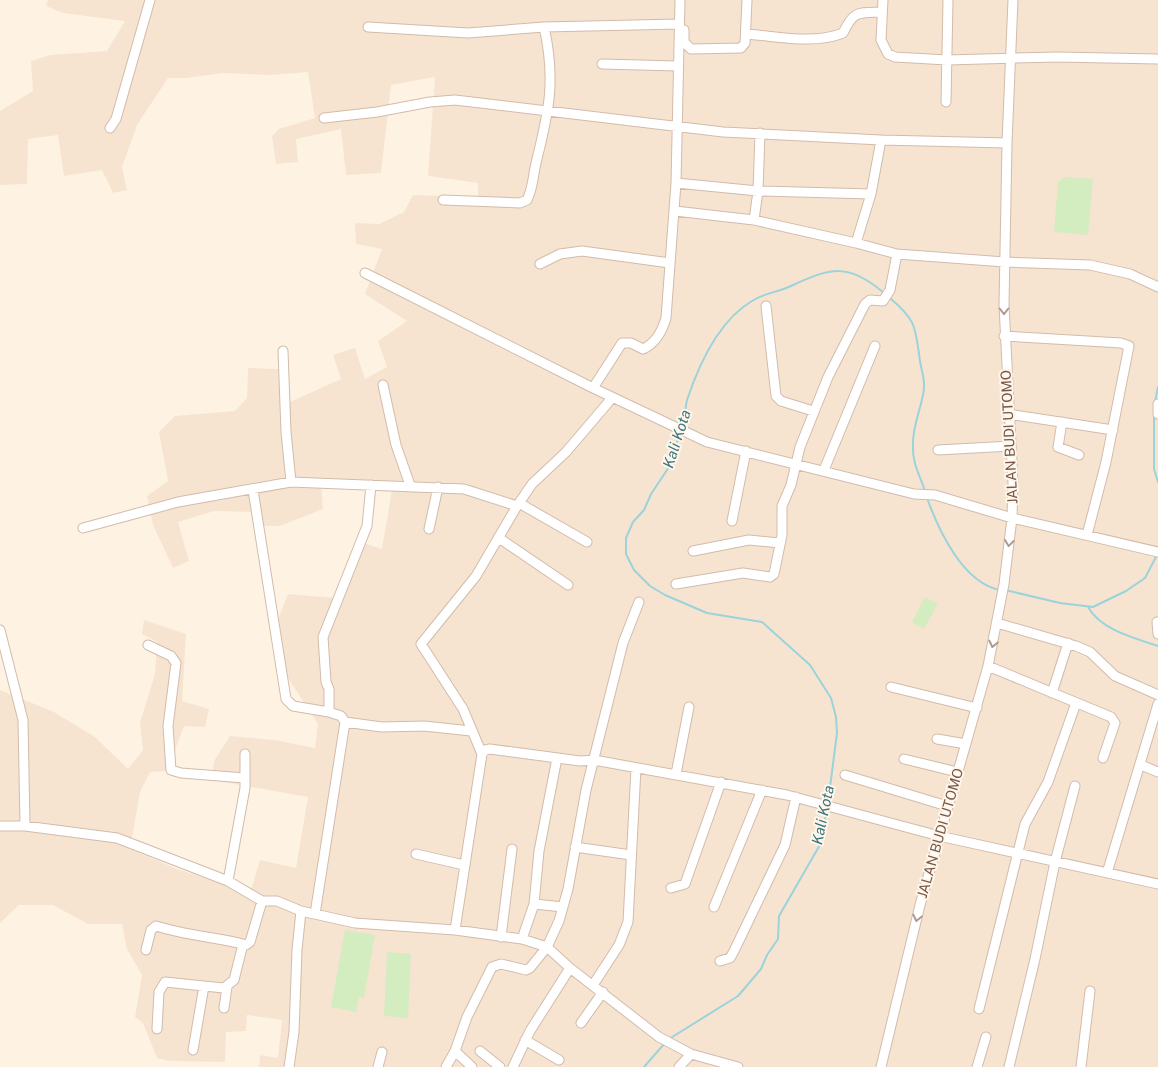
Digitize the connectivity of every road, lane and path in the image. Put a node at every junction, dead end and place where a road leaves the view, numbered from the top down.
1 (150, 0) edge
2 (680, 0) edge
3 (685, 0) edge
4 (747, 0) edge
5 (883, 0) edge
6 (948, 0) edge
7 (1013, 0) edge
8 (882, 12) junction
9 (679, 24) junction
10 (368, 27) dead end
11 (544, 27) junction
12 (746, 34) junction
13 (1158, 59) edge
14 (947, 60) junction
15 (1009, 60) junction
16 (602, 64) dead end
17 (678, 66) junction
18 (946, 102) dead end
19 (549, 112) junction
20 (324, 118) dead end
21 (110, 128) dead end
22 (678, 128) junction
23 (760, 133) junction
24 (881, 140) junction
25 (1007, 143) junction
26 (676, 183) junction
27 (758, 190) junction
28 (871, 194) junction
29 (443, 200) dead end
30 (675, 211) junction
31 (754, 220) junction
32 (856, 242) junction
33 (897, 254) junction
34 (1005, 262) junction
35 (670, 263) junction
36 (540, 264) dead end
37 (365, 274) dead end
38 (1158, 287) edge
39 (766, 306) dead end
40 (1004, 336) junction
41 (875, 346) dead end
42 (283, 351) dead end
43 (383, 386) dead end
44 (593, 388) junction
45 (612, 398) junction
46 (1158, 404) edge
47 (813, 411) junction
48 (1008, 414) junction
49 (1158, 414) edge
50 (1062, 422) junction
51 (1113, 430) junction
52 (1011, 446) junction
53 (938, 450) dead end
54 (746, 451) junction
55 (1078, 455) dead end
56 (795, 464) junction
57 (824, 470) junction
58 (291, 482) junction
59 (371, 485) junction
60 (410, 485) junction
61 (438, 487) junction
62 (253, 490) junction
63 (518, 504) junction
64 (1012, 518) junction
65 (732, 521) dead end
66 (83, 528) dead end
67 (429, 529) dead end
68 (1087, 536) junction
69 (499, 538) junction
70 (587, 542) dead end
71 (780, 543) junction
72 (693, 551) dead end
73 (1155, 552) edge
74 (676, 584) dead end
75 (568, 585) dead end
76 (639, 602) dead end
77 (1157, 622) dead end
78 (997, 623) junction
79 (0, 630) edge
80 (1158, 634) edge
81 (1068, 643) junction
82 (148, 645) dead end
83 (988, 666) junction
84 (891, 688) dead end
85 (1052, 693) junction
86 (1158, 695) edge
87 (1076, 703) junction
88 (1158, 704) edge
89 (689, 707) dead end
90 (977, 708) junction
91 (329, 712) junction
92 (345, 722) junction
93 (471, 730) junction
94 (937, 738) dead end
95 (966, 744) junction
96 (245, 754) dead end
97 (482, 754) junction
98 (557, 758) junction
99 (1103, 758) dead end
100 (904, 759) dead end
101 (594, 760) junction
102 (1141, 765) junction
103 (636, 768) junction
104 (958, 772) junction
105 (1158, 772) edge
106 (676, 774) junction
107 (845, 775) dead end
108 (245, 778) junction
109 (721, 782) junction
110 (1075, 786) dead end
111 (762, 790) junction
112 (796, 797) junction
113 (947, 806) junction
114 (0, 826) edge
115 (25, 826) junction
116 (940, 836) junction
117 (575, 847) junction
118 (512, 849) dead end
119 (1017, 853) junction
120 (416, 854) dead end
121 (631, 856) junction
122 (1055, 862) junction
123 (464, 865) junction
124 (1107, 873) junction
125 (228, 881) junction
126 (1158, 884) edge
127 (671, 888) dead end
128 (262, 901) junction
129 (534, 904) junction
130 (563, 907) junction
131 (714, 907) dead end
132 (301, 910) junction
133 (315, 914) junction
134 (454, 930) junction
135 (501, 937) junction
136 (522, 939) junction
137 (243, 944) junction
138 (547, 947) junction
139 (146, 950) dead end
140 (720, 961) dead end
141 (570, 968) junction
142 (593, 985) junction
143 (204, 986) junction
144 (227, 987) junction
145 (1090, 991) dead end
146 (603, 992) junction
147 (224, 1008) dead end
148 (980, 1009) dead end
149 (581, 1023) dead end
150 (157, 1029) dead end
151 (986, 1038) dead end
152 (525, 1040) junction
153 (193, 1050) dead end
154 (455, 1051) junction
155 (480, 1051) dead end
156 (382, 1052) dead end
157 (691, 1054) junction
158 (559, 1060) dead end
159 (728, 1066) edge
160 (289, 1067) edge
161 (378, 1067) edge
162 (446, 1067) edge
163 (472, 1067) edge
164 (500, 1067) edge
165 (513, 1067) edge
166 (679, 1067) edge
167 (738, 1067) edge
168 (881, 1067) edge
169 (977, 1067) edge
170 (1009, 1067) edge
171 (1082, 1067) edge

1 - 21 street
2 - 9 street
3 - 12 street
4 - 12 street
5 - 8 street
6 - 14 street
7 - 15 street, JALAN BUDI UTOMO
8 - 12 street
8 - 14 street
9 - 11 street
9 - 17 street
10 - 11 street
11 - 19 street
13 - 15 street
14 - 15 street
14 - 18 street
15 - 25 street, JALAN BUDI UTOMO
16 - 17 street
17 - 22 street
19 - 20 street
19 - 22 street
19 - 29 street
22 - 23 street
22 - 26 street
23 - 24 street
23 - 27 street
24 - 25 street
24 - 28 street
25 - 34 street, JALAN BUDI UTOMO
26 - 27 street
26 - 30 street
27 - 28 street
27 - 31 street
28 - 32 street
30 - 31 street
30 - 35 street
31 - 32 street
32 - 33 street
33 - 34 street
33 - 47 street
34 - 38 street
34 -> 40 street, JALAN BUDI UTOMO
35 - 36 street
35 - 44 street
37 - 44 street
39 - 47 street
40 - 48 street, JALAN BUDI UTOMO
40 - 51 street
41 - 57 street
42 - 58 street
43 - 60 street
44 - 45 street
45 - 54 street
45 - 63 street
46 - 49 street
47 - 56 street
48 - 50 street
48 - 52 street, JALAN BUDI UTOMO
50 - 51 street
50 - 55 street
51 - 68 street
52 - 53 street
52 - 64 street, JALAN BUDI UTOMO
54 - 56 street
54 - 65 street
56 - 57 street
56 - 71 street
57 - 64 street
58 - 59 street
58 - 62 street
59 - 60 street
59 - 91 street
60 - 61 street
61 - 63 street
61 - 67 street
62 - 66 street
62 - 91 street
63 - 69 street
63 - 70 street
64 - 68 street
64 -> 78 street, JALAN BUDI UTOMO
68 - 73 street
69 - 75 street
69 - 93 street
71 - 72 street
71 - 74 street
76 - 101 street
77 - 80 street
78 - 81 street
78 -> 83 street, JALAN BUDI UTOMO
79 - 115 street
81 - 85 street
81 - 86 street
82 - 108 street
83 - 85 street
83 - 90 street, JALAN BUDI UTOMO
84 - 90 street
85 - 87 street
87 - 99 street
87 - 119 street
88 - 102 street
89 - 106 street
90 - 95 street, JALAN BUDI UTOMO
91 - 92 street
92 - 93 street
92 - 133 street
93 - 97 street
94 - 95 street
95 - 104 street, JALAN BUDI UTOMO
96 - 108 street
97 - 98 street
97 - 123 street
98 - 101 street
98 - 129 street
100 - 104 street
101 - 103 street
101 - 117 street
102 - 105 street
102 - 124 street
103 - 106 street
103 - 121 street
104 - 113 street, JALAN BUDI UTOMO
106 - 109 street
107 - 113 street
108 - 125 street
109 - 111 street
109 - 127 street
110 - 122 street
111 - 112 street
111 - 131 street
112 - 116 street
112 - 140 street
113 - 116 street, JALAN BUDI UTOMO
114 - 115 street
115 - 125 street
116 - 119 street
116 -> 168 street, JALAN BUDI UTOMO
117 - 121 street
117 - 130 street
118 - 135 street
119 - 122 street
119 - 148 street
120 - 123 street
121 - 142 street
122 - 124 street
122 - 170 street
123 - 134 street
124 - 126 street
125 - 128 street
128 - 132 street
128 - 137 street
129 - 130 street
129 - 136 street
130 - 138 street
132 - 133 street
132 - 160 street
133 - 134 street
134 - 135 street
135 - 136 street
136 - 138 street
137 - 139 street
137 - 144 street
138 - 141 street
138 - 154 street
141 - 142 street
141 - 152 street
142 - 146 street
143 - 144 street
143 - 150 street
143 - 153 street
144 - 147 street
145 - 171 street
146 - 149 street
146 - 157 street
151 - 169 street
152 - 158 street
152 - 165 street
154 - 162 street
154 - 163 street
155 - 164 street
156 - 161 street
157 - 159 street
157 - 166 street
159 - 167 street

